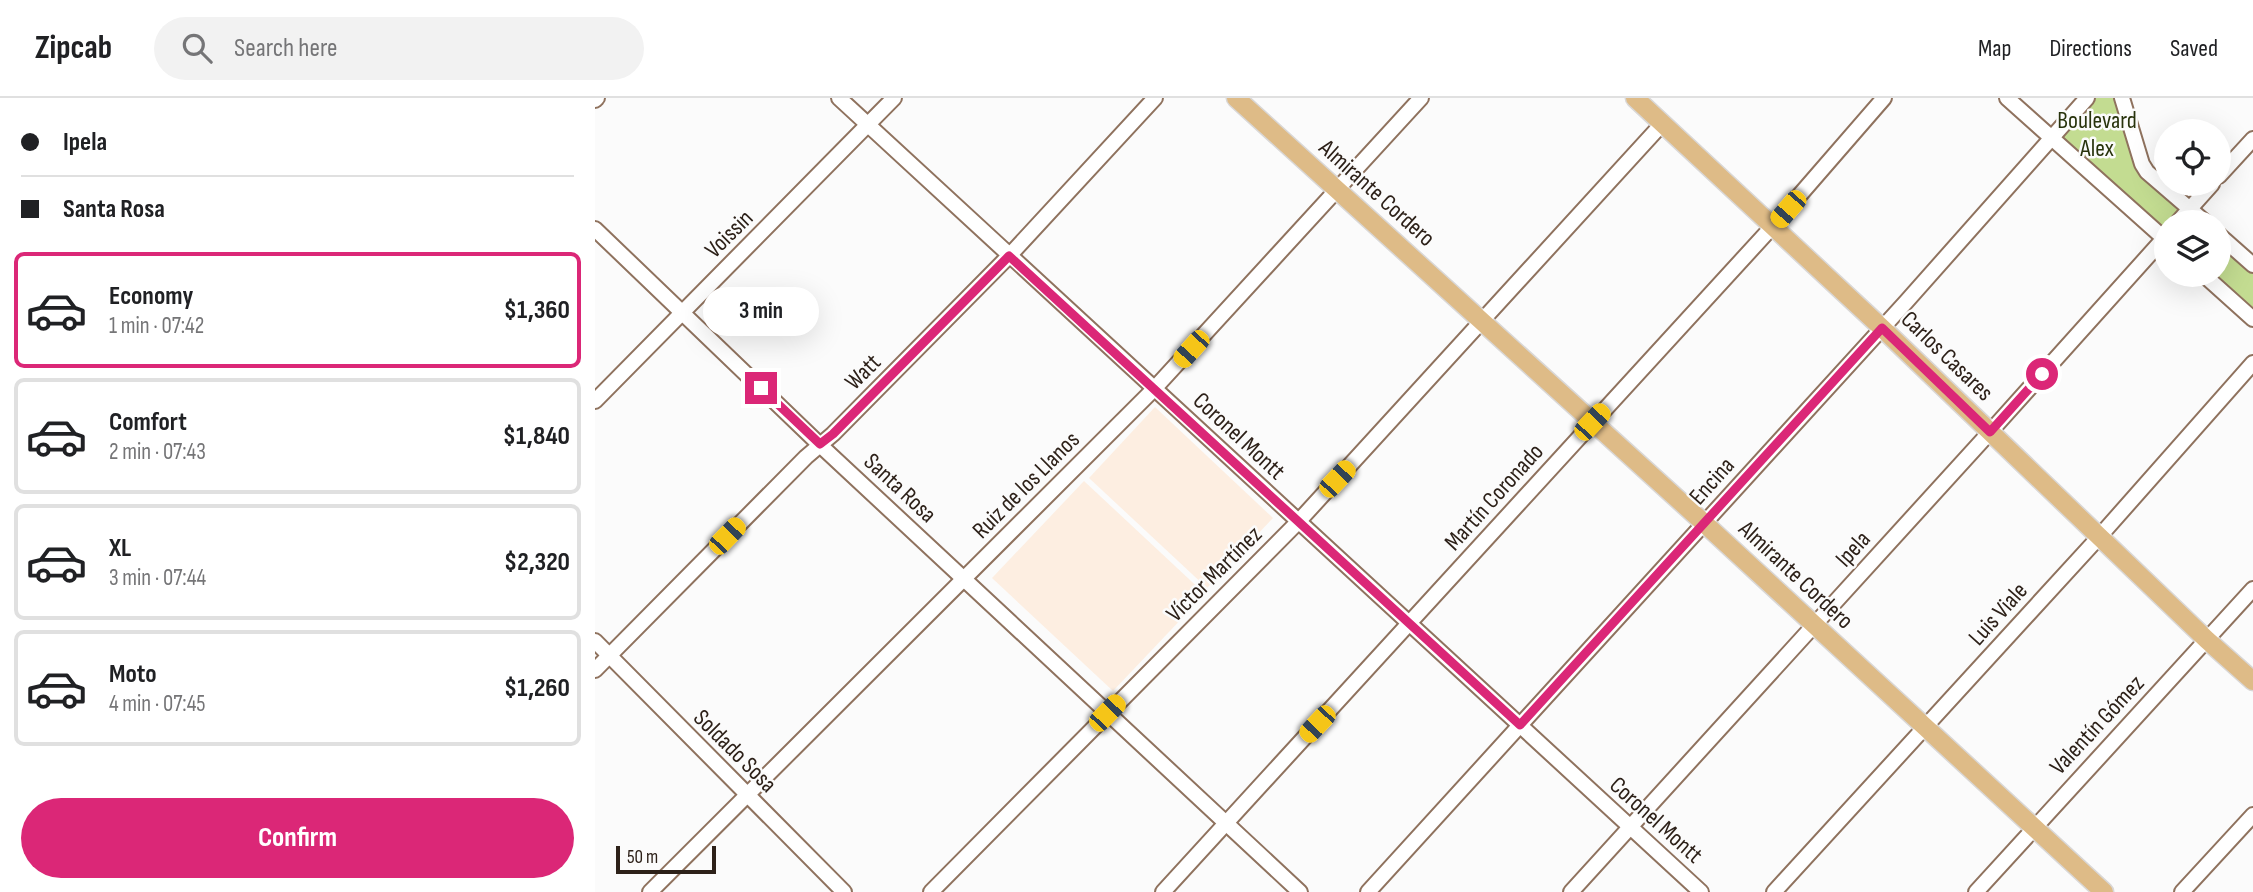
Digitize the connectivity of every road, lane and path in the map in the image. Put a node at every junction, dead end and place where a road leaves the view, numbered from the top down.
1 (839, 98) edge
2 (894, 98) edge
3 (1155, 98) edge
4 (1236, 98) edge
5 (1421, 98) edge
6 (1635, 98) edge
7 (1884, 98) edge
8 (2007, 98) edge
9 (2122, 98) edge
10 (2085, 99) edge
11 (1662, 124) junction
12 (869, 125) junction
13 (2051, 138) junction
14 (2253, 139) edge
15 (2231, 163) edge
16 (1336, 189) junction
17 (2201, 196) edge
18 (2190, 209) joint
19 (1772, 227) junction
20 (2154, 228) edge
21 (595, 229) edge
22 (2231, 246) edge
23 (2154, 250) edge
24 (1009, 256) junction
25 (2253, 265) edge
26 (2217, 287) edge
27 (683, 313) junction
28 (2253, 319) edge
29 (1482, 321) junction
30 (1882, 328) junction
31 (2253, 363) edge
32 (1154, 389) junction
33 (595, 401) edge
34 (1592, 422) junction
35 (1990, 432) junction
36 (820, 444) junction
37 (1298, 522) junction
38 (1704, 523) junction
39 (2099, 537) junction
40 (964, 579) junction
41 (2253, 589) edge
42 (1409, 625) junction
43 (1814, 626) junction
44 (2207, 640) junction
45 (595, 641) edge
46 (609, 655) junction
47 (595, 670) edge
48 (2253, 681) edge
49 (1107, 713) junction
50 (1520, 725) junction
51 (1925, 728) junction
52 (747, 795) junction
53 (2253, 814) edge
54 (1225, 823) junction
55 (1630, 827) junction
56 (2033, 828) junction
57 (650, 892) edge
58 (844, 892) edge
59 (931, 892) edge
60 (1163, 892) edge
61 (1300, 892) edge
62 (1368, 892) edge
63 (1571, 892) edge
64 (1701, 892) edge
65 (1774, 892) edge
66 (1976, 892) edge
67 (2104, 892) edge
68 (2182, 892) edge

1 - 12 street, Coronel Montt
2 - 12 street, Voissin
3 - 24 street, Watt
4 - 16 main road, Almirante Cordero
5 - 16 street, Ruiz de los Llanos
6 - 11 main road, Carlos Casares
7 - 19 street, Martín Coronado
8 - 13 street
9 - 18 street
10 - 13 street, Encina
11 - 19 main road, Carlos Casares
11 - 29 street, Víctor Martínez
12 - 24 street, Coronel Montt
12 - 27 street, Voissin
13 - 20 street
13 - 30 street, Encina
14 - 15 street
16 - 29 main road, Almirante Cordero
16 - 32 street, Ruiz de los Llanos
17 - 18 street
19 - 30 main road, Carlos Casares
19 - 34 street, Martín Coronado
21 - 27 street, Santa Rosa
22 - 25 street
23 - 35 street, Ipela
24 - 32 street, Coronel Montt
24 - 36 street, Watt
26 - 28 street
27 - 33 street, Voissin
27 - 36 street, Santa Rosa
29 - 34 main road, Almirante Cordero
29 - 37 street, Víctor Martínez
30 - 35 main road, Carlos Casares
30 - 38 street, Encina
31 - 39 street, Luis Viale
32 - 37 street, Coronel Montt
32 - 40 street, Ruiz de los Llanos
34 - 38 main road, Almirante Cordero
34 - 42 street, Martín Coronado
35 - 39 main road, Carlos Casares
35 - 43 street, Ipela
36 - 40 street, Santa Rosa
36 - 46 street, Watt
37 - 42 street, Coronel Montt
37 - 49 street, Víctor Martínez
38 - 43 main road, Almirante Cordero
38 - 50 street, Encina
39 - 44 main road, Carlos Casares
39 - 51 street, Luis Viale
40 - 49 street, Santa Rosa
40 - 52 street, Ruiz de los Llanos
41 - 44 street, Valentín Gómez
42 - 50 street, Coronel Montt
42 - 54 street, Martín Coronado
43 - 51 main road, Almirante Cordero
43 - 55 street, Ipela
44 - 48 main road, Carlos Casares
44 - 56 street, Valentín Gómez
45 - 46 street, Soldado Sosa
46 - 47 street, Watt
46 - 52 street, Soldado Sosa
49 - 54 street, Santa Rosa
49 - 59 street, Víctor Martínez
50 - 55 street, Coronel Montt
50 - 62 street, Encina
51 - 56 main road, Almirante Cordero
51 - 65 street, Luis Viale
52 - 57 street, Ruiz de los Llanos
52 - 58 street, Soldado Sosa
53 - 68 street
54 - 60 street, Martín Coronado
54 - 61 street, Santa Rosa
55 - 63 street, Ipela
55 - 64 street, Coronel Montt
56 - 66 street, Valentín Gómez
56 - 67 main road, Almirante Cordero

